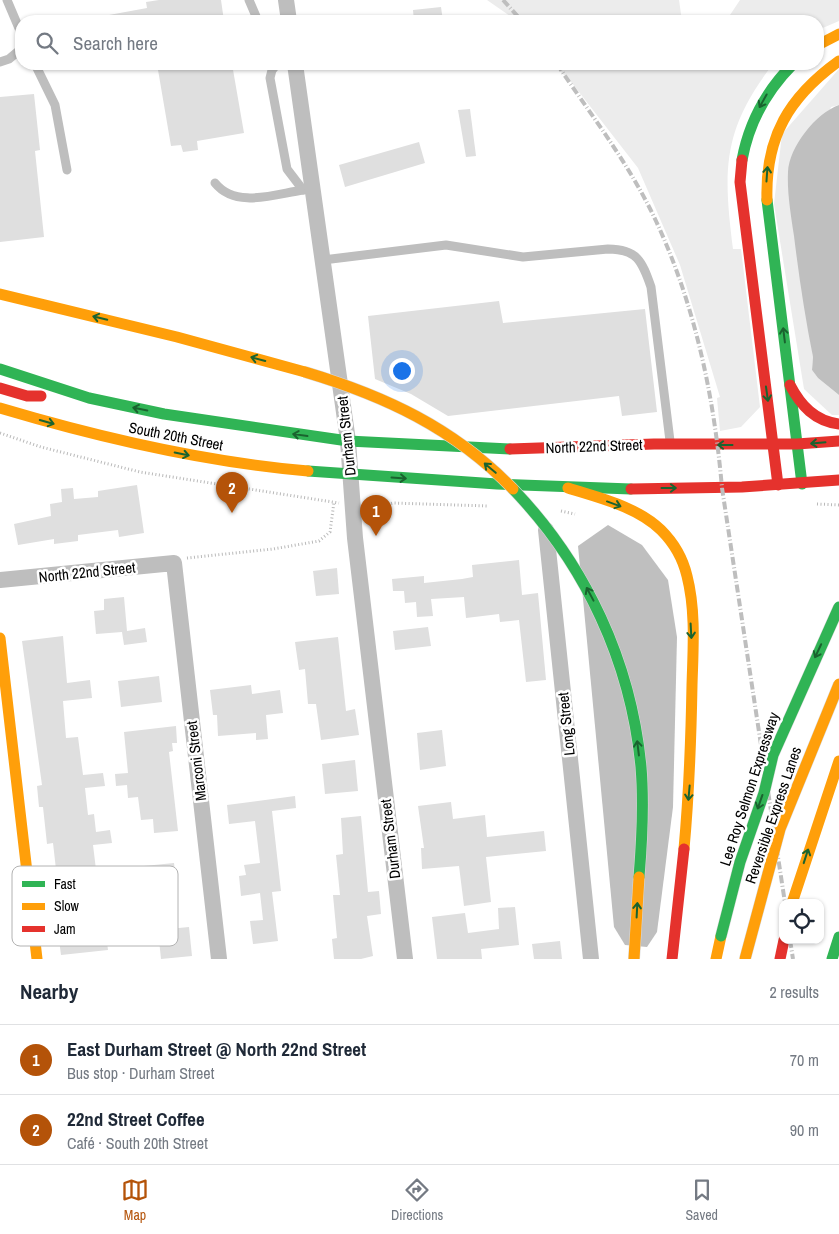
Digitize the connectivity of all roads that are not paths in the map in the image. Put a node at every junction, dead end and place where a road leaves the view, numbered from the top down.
1 (7, 0) edge
2 (249, 0) edge
3 (286, 0) edge
4 (255, 15) edge
5 (288, 15) edge
6 (15, 19) edge
7 (839, 34) edge
8 (824, 42) edge
9 (15, 54) edge
10 (839, 61) edge
11 (0, 62) edge
12 (38, 70) edge
13 (272, 70) edge
14 (296, 70) edge
15 (787, 70) edge
16 (67, 170) dead end
17 (215, 183) dead end
18 (308, 189) junction
19 (323, 260) junction
20 (0, 294) edge
21 (0, 369) edge
22 (790, 384) junction
23 (0, 388) edge
24 (75, 393) junction
25 (0, 408) edge
26 (839, 424) edge
27 (348, 441) junction
28 (839, 441) edge
29 (670, 444) junction
30 (774, 444) junction
31 (797, 444) junction
32 (350, 475) junction
33 (839, 480) edge
34 (802, 484) junction
35 (778, 485) junction
36 (542, 488) junction
37 (568, 488) junction
38 (174, 563) joint
39 (0, 580) edge
40 (839, 607) edge
41 (0, 638) edge
42 (839, 684) edge
43 (839, 761) edge
44 (27, 866) edge
45 (793, 899) edge
46 (839, 937) edge
47 (783, 944) edge
48 (36, 946) edge
49 (38, 959) edge
50 (219, 959) edge
51 (405, 959) edge
52 (591, 959) edge
53 (634, 959) edge
54 (672, 959) edge
55 (716, 959) edge
56 (745, 959) edge
57 (780, 959) edge
58 (832, 959) edge

1 - 6 lane
2 - 4 lane
3 - 5 street
7 - 8 main road
9 - 11 lane
22 -> 10 main road
12 - 16 lane
13 - 18 lane
14 - 18 street, Durham Street
15 -> 30 main road
17 - 18 lane
18 - 19 street, Durham Street
19 - 27 street, Durham Street
19 - 29 lane
53 -> 20 main road, bridge
21 - 24 main road, South 20th Street
22 - 26 main road
22 - 31 main road
23 - 24 main road
27 -> 24 main road, South 20th Street
25 -> 32 main road, South 20th Street
27 - 29 main road, North 22nd Street
27 - 32 street, Durham Street
28 -> 31 main road, North 22nd Street
30 -> 29 main road, North 22nd Street
30 - 31 main road, North 22nd Street
30 - 35 main road
31 - 34 main road
32 -> 36 main road
32 - 51 street, Durham Street
33 - 34 main road
34 - 35 main road
37 -> 35 main road
36 - 37 main road
36 - 52 street, Long Street
37 -> 54 main road
38 - 39 street, North 22nd Street
38 - 50 street, Marconi Street
40 -> 55 main road, Lee Roy Selmon Expressway, bridge
41 - 44 main road
42 - 56 main road, Reversible Express Lanes, bridge
45 -> 43 main road
46 - 58 main road
47 - 57 main road
48 - 49 main road

